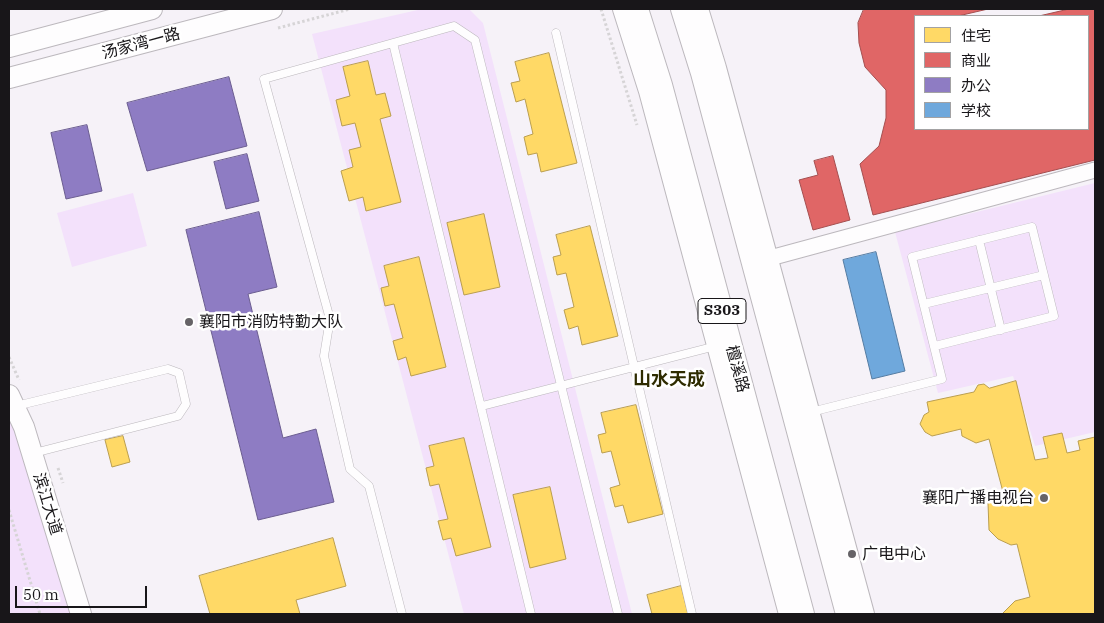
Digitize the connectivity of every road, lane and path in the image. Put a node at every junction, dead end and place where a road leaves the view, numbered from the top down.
1 (152, 9) edge
2 (272, 9) edge
3 (623, 9) edge
4 (637, 9) edge
5 (682, 9) edge
6 (698, 9) edge
7 (556, 33) dead end
8 (393, 43) junction
9 (9, 47) edge
10 (9, 78) edge
11 (1095, 170) edge
12 (979, 240) junction
13 (760, 261) junction
14 (1044, 275) junction
15 (990, 287) junction
16 (924, 304) junction
17 (1001, 330) junction
18 (723, 344) junction
19 (935, 346) junction
20 (634, 367) junction
21 (560, 386) junction
22 (12, 401) edge
23 (482, 406) junction
24 (809, 412) junction
25 (32, 453) junction
26 (9, 510) edge
27 (40, 614) edge
28 (81, 614) edge
29 (402, 614) edge
30 (532, 614) edge
31 (618, 614) edge
32 (692, 614) edge
33 (789, 614) edge
34 (803, 614) edge
35 (847, 614) edge
36 (864, 614) edge

1 - 9 street, 汤家湾一路
2 - 10 street, 汤家湾一路
3 - 18 street
4 - 18 main road, 檀溪路 / S303
5 - 13 main road, S303
6 - 13 street
7 - 20 lane
8 - 21 lane
8 - 23 lane
8 - 29 lane
11 - 13 street
12 - 14 lane
12 - 15 lane
12 - 16 lane
13 - 24 street
13 - 35 main road, S303
14 - 15 lane
14 - 17 lane
15 - 16 lane
15 - 17 lane
16 - 19 lane
17 - 19 lane
18 - 20 lane
18 - 33 street
18 - 34 main road, 檀溪路 / S303
19 - 24 lane
20 - 21 lane
20 - 32 lane
21 - 23 lane
21 - 31 lane
22 - 25 street, 滨江大道
22 - 25 lane
23 - 30 lane
24 - 36 street
25 - 28 street, 滨江大道
26 - 27 path

